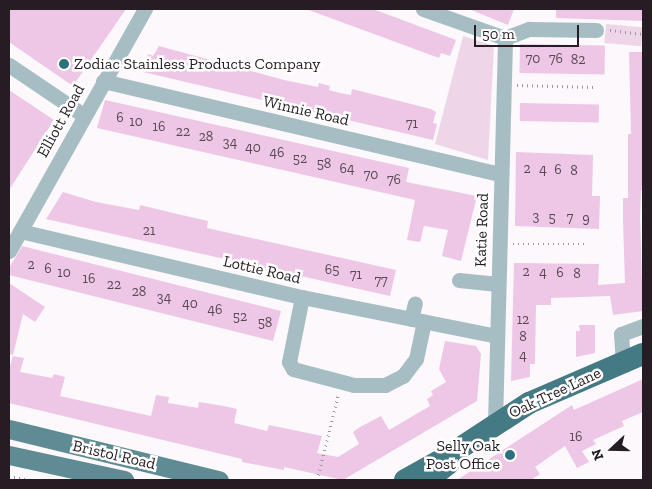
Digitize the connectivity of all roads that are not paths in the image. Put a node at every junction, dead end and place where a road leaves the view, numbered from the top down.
1 (144, 9) edge
2 (423, 9) edge
3 (596, 30) road end
4 (505, 38) junction
5 (9, 65) edge
6 (103, 81) junction
7 (84, 115) junction
8 (501, 174) junction
9 (20, 231) junction
10 (9, 251) edge
11 (459, 280) dead end
12 (498, 284) junction
13 (302, 297) junction
14 (415, 303) dead end
15 (418, 321) junction
16 (643, 326) edge
17 (497, 336) junction
18 (643, 354) edge
19 (622, 363) junction
20 (495, 423) junction
21 (9, 429) edge
22 (9, 455) edge
23 (449, 465) edge
24 (124, 480) edge
25 (219, 480) edge
26 (405, 480) edge
27 (428, 480) edge

1 - 6 street, Elliott Road
2 - 4 street
3 - 4 street
4 - 8 street, Katie Road
5 - 7 street
6 - 7 street, Elliott Road
6 - 8 street, Winnie Road
7 - 9 street, Elliott Road
8 - 12 street, Katie Road
9 - 10 street, Elliott Road
9 - 13 street, Lottie Road
11 - 12 street
12 - 17 street, Katie Road
13 - 15 street, Lottie Road
13 - 15 street
14 - 15 street
15 - 17 street, Lottie Road
16 - 19 street
17 - 20 street, Katie Road
18 - 19 highway, Oak Tree Lane
19 - 20 highway, Oak Tree Lane
20 - 23 highway, Oak Tree Lane
21 - 25 main road, Bristol Road
22 - 24 main road, Bristol Road
23 - 26 highway
23 - 27 highway, Oak Tree Lane

